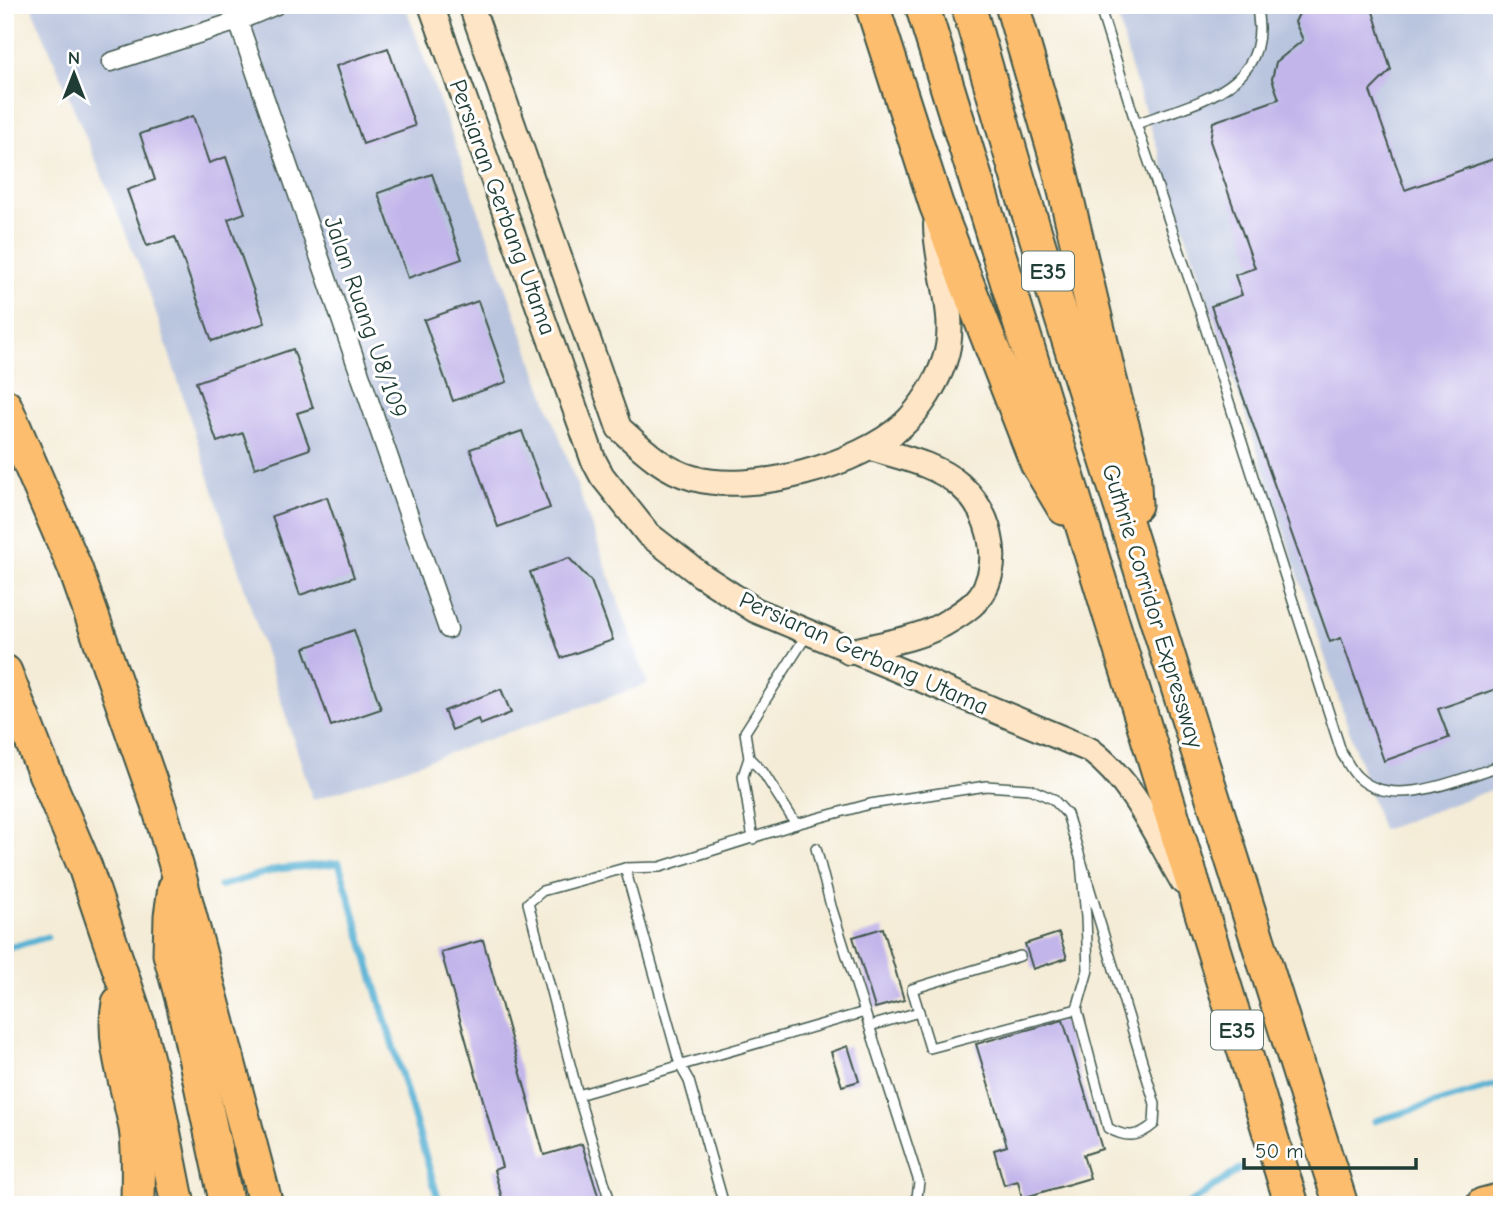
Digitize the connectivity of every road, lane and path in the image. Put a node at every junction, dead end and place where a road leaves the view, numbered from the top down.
1 (276, 5) edge
2 (431, 5) edge
3 (471, 5) edge
4 (872, 5) edge
5 (922, 5) edge
6 (968, 5) edge
7 (1012, 5) edge
8 (1116, 5) edge
9 (1256, 5) edge
10 (1100, 8) edge
11 (238, 21) junction
12 (111, 62) dead end
13 (1136, 124) junction
14 (936, 204) junction
15 (5, 407) edge
16 (871, 448) junction
17 (1082, 528) junction
18 (1131, 535) junction
19 (448, 629) dead end
20 (808, 634) junction
21 (849, 652) junction
22 (5, 671) edge
23 (748, 758) junction
24 (1502, 765) edge
25 (796, 824) junction
26 (753, 839) junction
27 (816, 848) dead end
28 (1080, 863) junction
29 (625, 868) junction
30 (178, 872) junction
31 (1201, 913) junction
32 (1020, 956) dead end
33 (123, 980) junction
34 (1077, 1009) junction
35 (865, 1012) junction
36 (919, 1012) junction
37 (870, 1026) junction
38 (680, 1065) junction
39 (578, 1095) junction
40 (1502, 1200) edge
41 (138, 1205) edge
42 (178, 1205) edge
43 (227, 1205) edge
44 (266, 1205) edge
45 (611, 1205) edge
46 (724, 1205) edge
47 (909, 1205) edge
48 (1292, 1205) edge
49 (1341, 1205) edge
50 (1483, 1205) edge

1 - 11 street
2 - 20 main road, Persiaran Gerbang Utama
3 - 16 main road, Persiaran Gerbang Utama
4 - 14 highway
5 - 17 highway, Guthrie Corridor Expressway / E35
6 - 18 highway, Guthrie Corridor Expressway / E35
7 - 18 highway
8 - 10 lane
9 - 13 lane
10 - 13 lane
11 - 12 street
11 - 19 street, Jalan Ruang U8/109
13 - 24 lane
14 - 16 main road, Persiaran Gerbang Utama
14 - 17 highway
15 - 30 highway
16 - 21 main road
17 - 31 highway, Guthrie Corridor Expressway / E35
18 - 49 highway, Guthrie Corridor Expressway / E35
20 - 21 main road, Persiaran Gerbang Utama
20 - 23 lane
21 - 31 main road, Persiaran Gerbang Utama
22 - 33 highway
23 - 25 lane
23 - 26 lane
25 - 26 lane
25 - 28 lane
26 - 29 lane
27 - 35 lane
28 - 34 lane
28 - 34 lane
29 - 38 lane
29 - 39 lane
30 - 43 highway
30 - 44 highway
31 - 48 highway, Guthrie Corridor Expressway / E35
32 - 36 lane
33 - 41 highway
33 - 42 highway
34 - 36 lane
35 - 37 lane
35 - 38 lane
36 - 37 lane
37 - 47 lane
38 - 39 lane
38 - 46 lane
39 - 45 lane
40 - 50 highway

